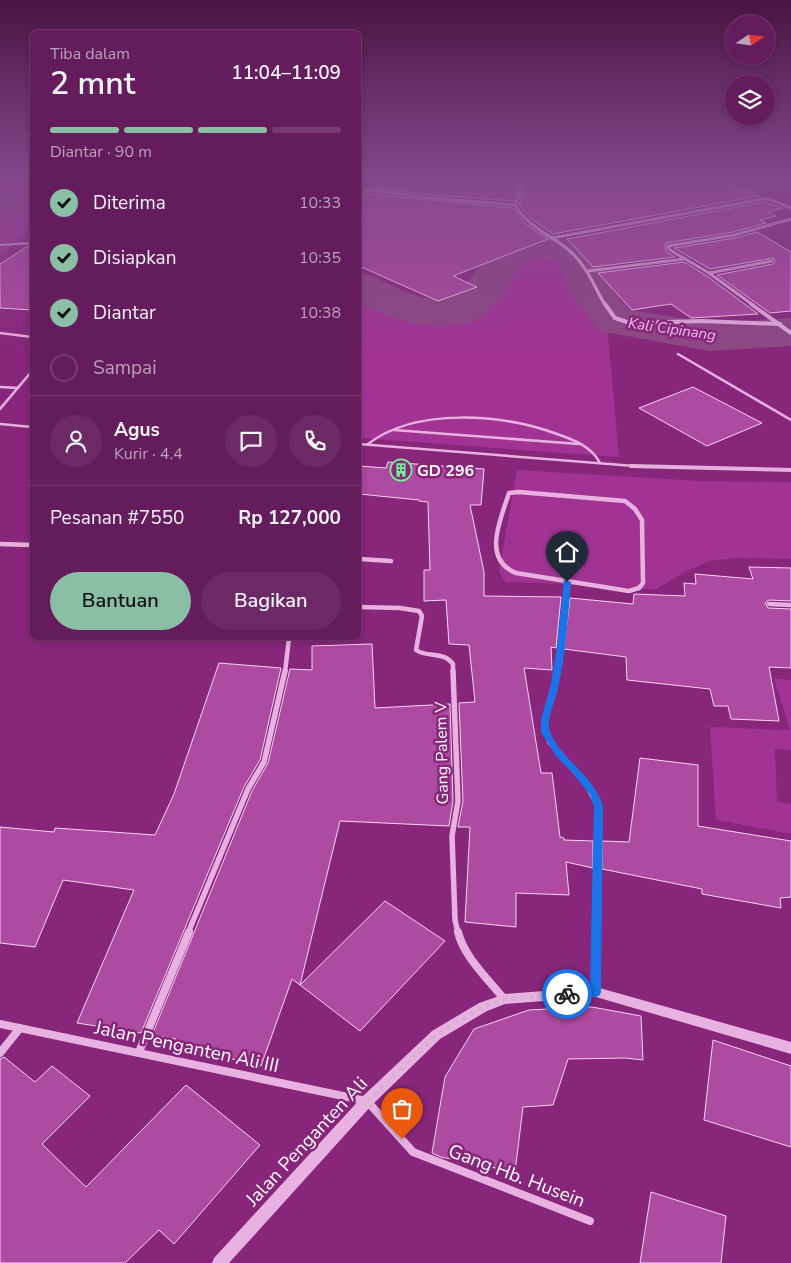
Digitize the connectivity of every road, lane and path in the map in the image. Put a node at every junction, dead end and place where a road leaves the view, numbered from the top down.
1 (549, 236) edge
2 (563, 236) edge
3 (728, 236) edge
4 (552, 238) junction
5 (30, 243) edge
6 (0, 245) edge
7 (684, 258) junction
8 (772, 261) dead end
9 (588, 271) junction
10 (710, 273) junction
11 (781, 325) junction
12 (0, 333) edge
13 (791, 333) edge
14 (30, 337) edge
15 (678, 354) dead end
16 (30, 373) edge
17 (0, 387) edge
18 (18, 388) junction
19 (0, 409) edge
20 (791, 420) edge
21 (0, 424) edge
22 (30, 427) edge
23 (390, 430) junction
24 (361, 444) edge
25 (368, 444) junction
26 (581, 445) junction
27 (600, 463) junction
28 (791, 470) edge
29 (0, 544) edge
30 (30, 545) edge
31 (361, 559) edge
32 (391, 561) dead end
33 (567, 582) junction
34 (769, 604) dead end
35 (791, 605) edge
36 (361, 607) edge
37 (289, 640) edge
38 (596, 992) junction
39 (505, 999) junction
40 (0, 1024) edge
41 (20, 1028) junction
42 (791, 1048) edge
43 (139, 1052) junction
44 (0, 1053) edge
45 (367, 1101) junction
46 (590, 1221) dead end
47 (219, 1263) edge

1 - 4 street
2 - 4 street
3 - 7 street
4 - 9 street
5 - 6 lane
7 - 9 street
7 - 10 street
8 - 10 street
9 - 11 street
10 - 11 street
11 - 13 street
12 - 14 lane
15 - 20 lane
16 - 18 lane
17 - 18 lane
18 - 19 lane
21 - 22 lane
23 - 25 lane
23 - 26 lane
23 - 26 lane
24 - 25 lane
25 - 27 lane
26 - 27 lane
27 - 28 lane
29 - 30 street
31 - 32 street
33 - 33 street
33 - 38 street
34 - 35 street
36 - 39 street, Gang Palem V
37 - 43 street
38 - 39 street, Jalan Penganten Ali
38 - 42 street, Jalan Penganten Ali
39 - 45 street, Jalan Penganten Ali
40 - 41 street, Jalan Penganten Ali III
41 - 43 street, Jalan Penganten Ali III
41 - 44 street
43 - 45 street, Jalan Penganten Ali III
45 - 46 street, Gang Hb. Husein
45 - 47 street, Jalan Penganten Ali

